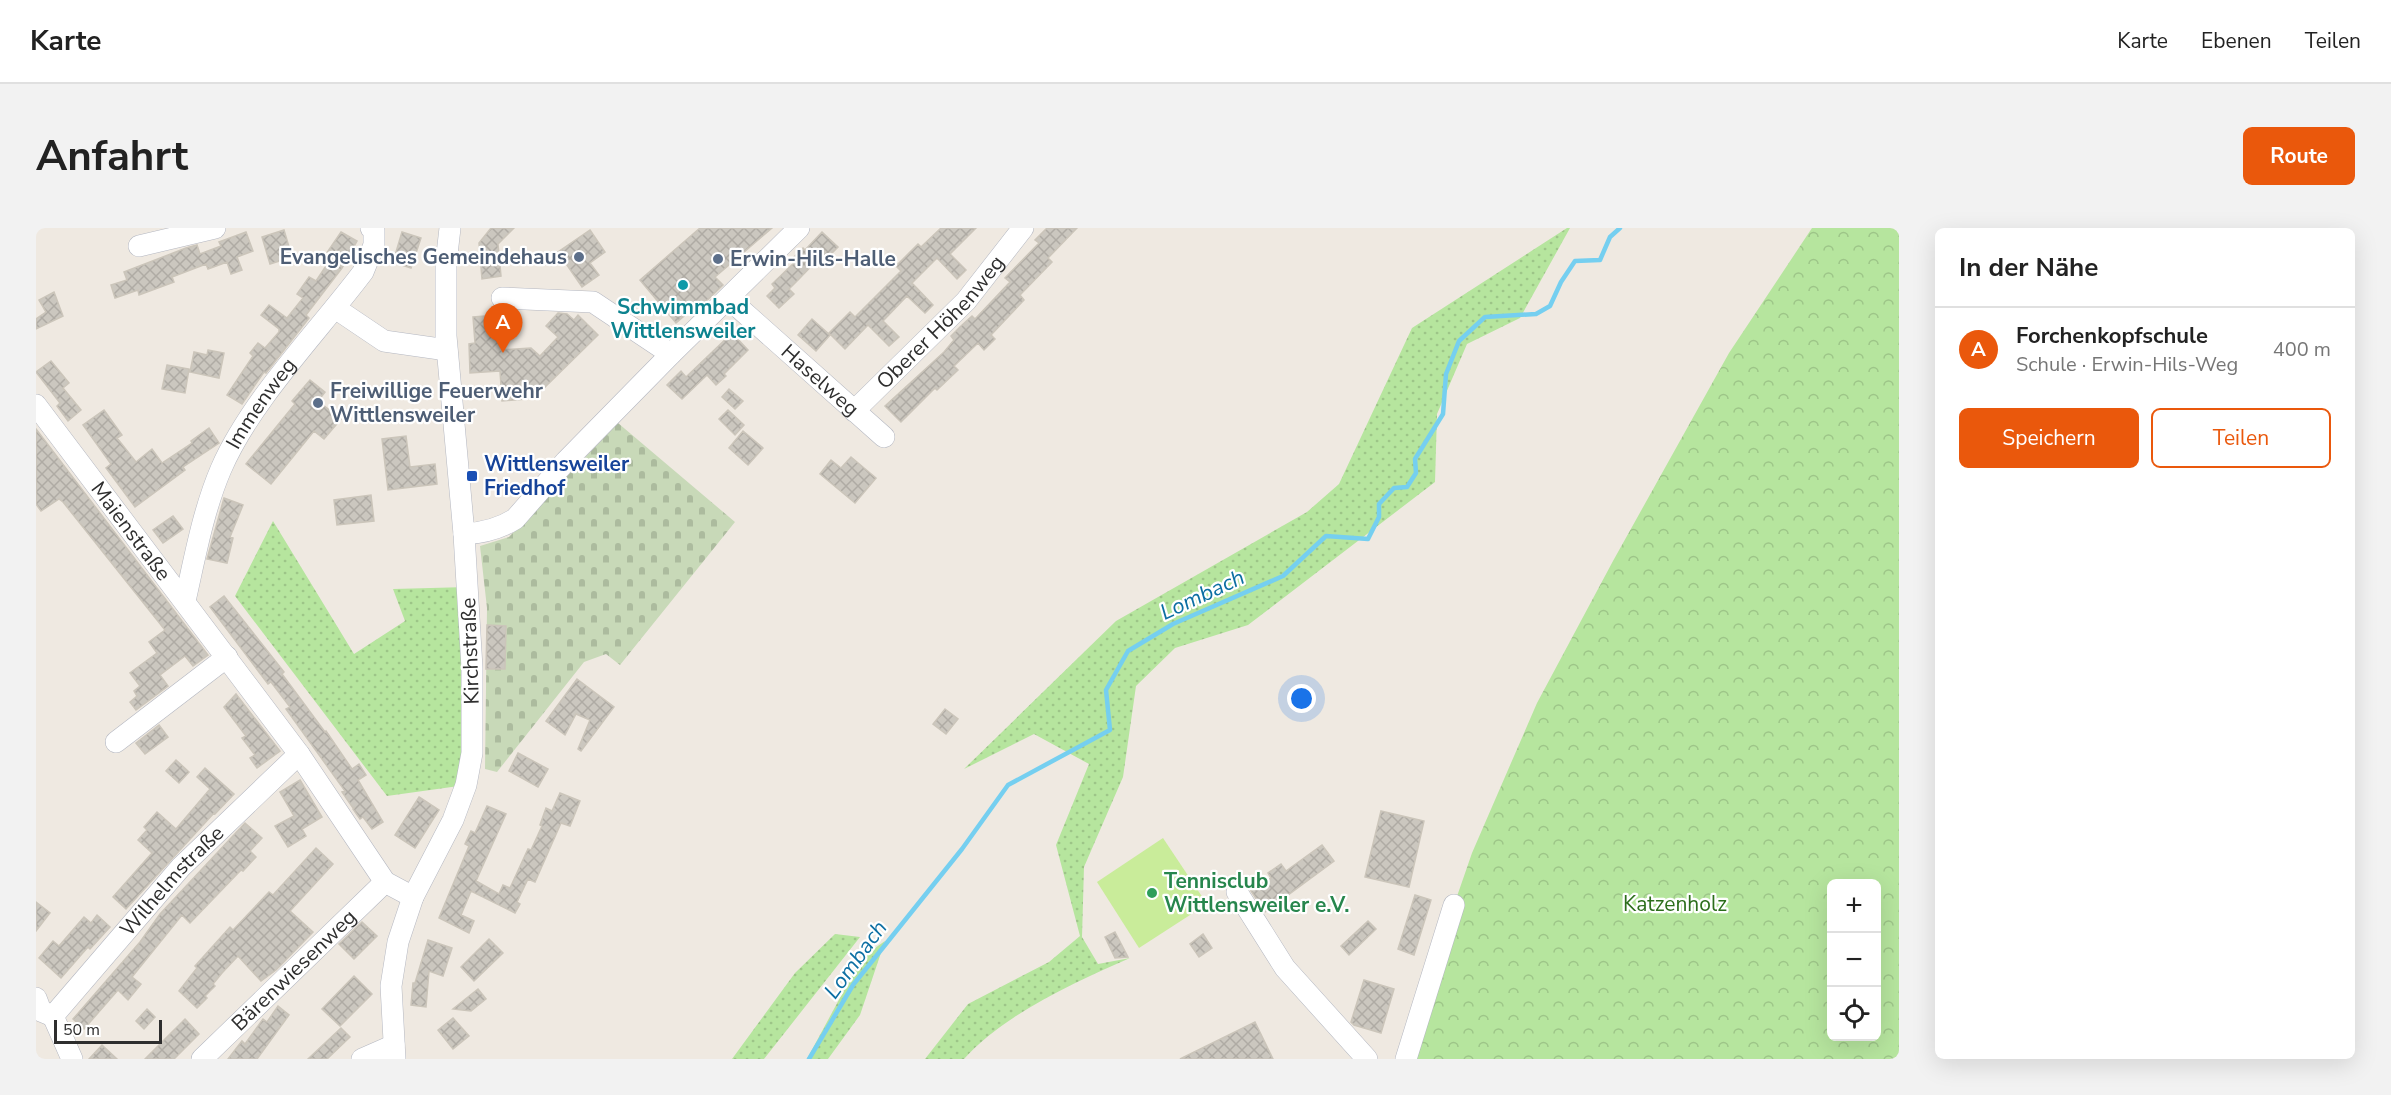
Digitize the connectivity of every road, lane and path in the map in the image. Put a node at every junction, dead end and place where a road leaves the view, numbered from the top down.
1 (215, 228) edge
2 (370, 228) edge
3 (450, 228) edge
4 (800, 228) edge
5 (1023, 228) edge
6 (139, 246) dead end
7 (501, 298) dead end
8 (729, 299) junction
9 (336, 308) junction
10 (447, 351) junction
11 (671, 354) junction
12 (36, 405) edge
13 (854, 411) junction
14 (884, 437) dead end
15 (464, 534) junction
16 (185, 601) junction
17 (227, 657) junction
18 (116, 742) dead end
19 (299, 754) junction
20 (385, 882) junction
21 (1237, 892) dead end
22 (413, 897) junction
23 (1454, 905) dead end
24 (36, 998) edge
25 (53, 1016) junction
26 (394, 1052) edge
27 (72, 1059) edge
28 (202, 1059) edge
29 (362, 1059) edge
30 (1367, 1059) edge
31 (1406, 1059) edge

1 - 6 street
2 - 9 street, Immenweg
3 - 10 street, Kirchstraße
4 - 8 street
5 - 13 street, Oberer Höhenweg
7 - 11 street
8 - 11 street
8 - 13 street, Haselweg
9 - 10 street
9 - 16 street, Immenweg
10 - 15 street, Kirchstraße
11 - 15 street
12 - 16 street, Maienstraße
13 - 14 street, Haselweg
15 - 22 street, Kirchstraße
16 - 17 street, Maienstraße
17 - 18 street
17 - 19 street, Maienstraße
19 - 20 street, Maienstraße
19 - 25 street, Wilhelmstraße
20 - 22 street, Maienstraße
20 - 28 street, Bärenwiesenweg
21 - 30 street
22 - 26 street, Kirchstraße
23 - 31 street
24 - 25 street
25 - 27 street
26 - 29 street

